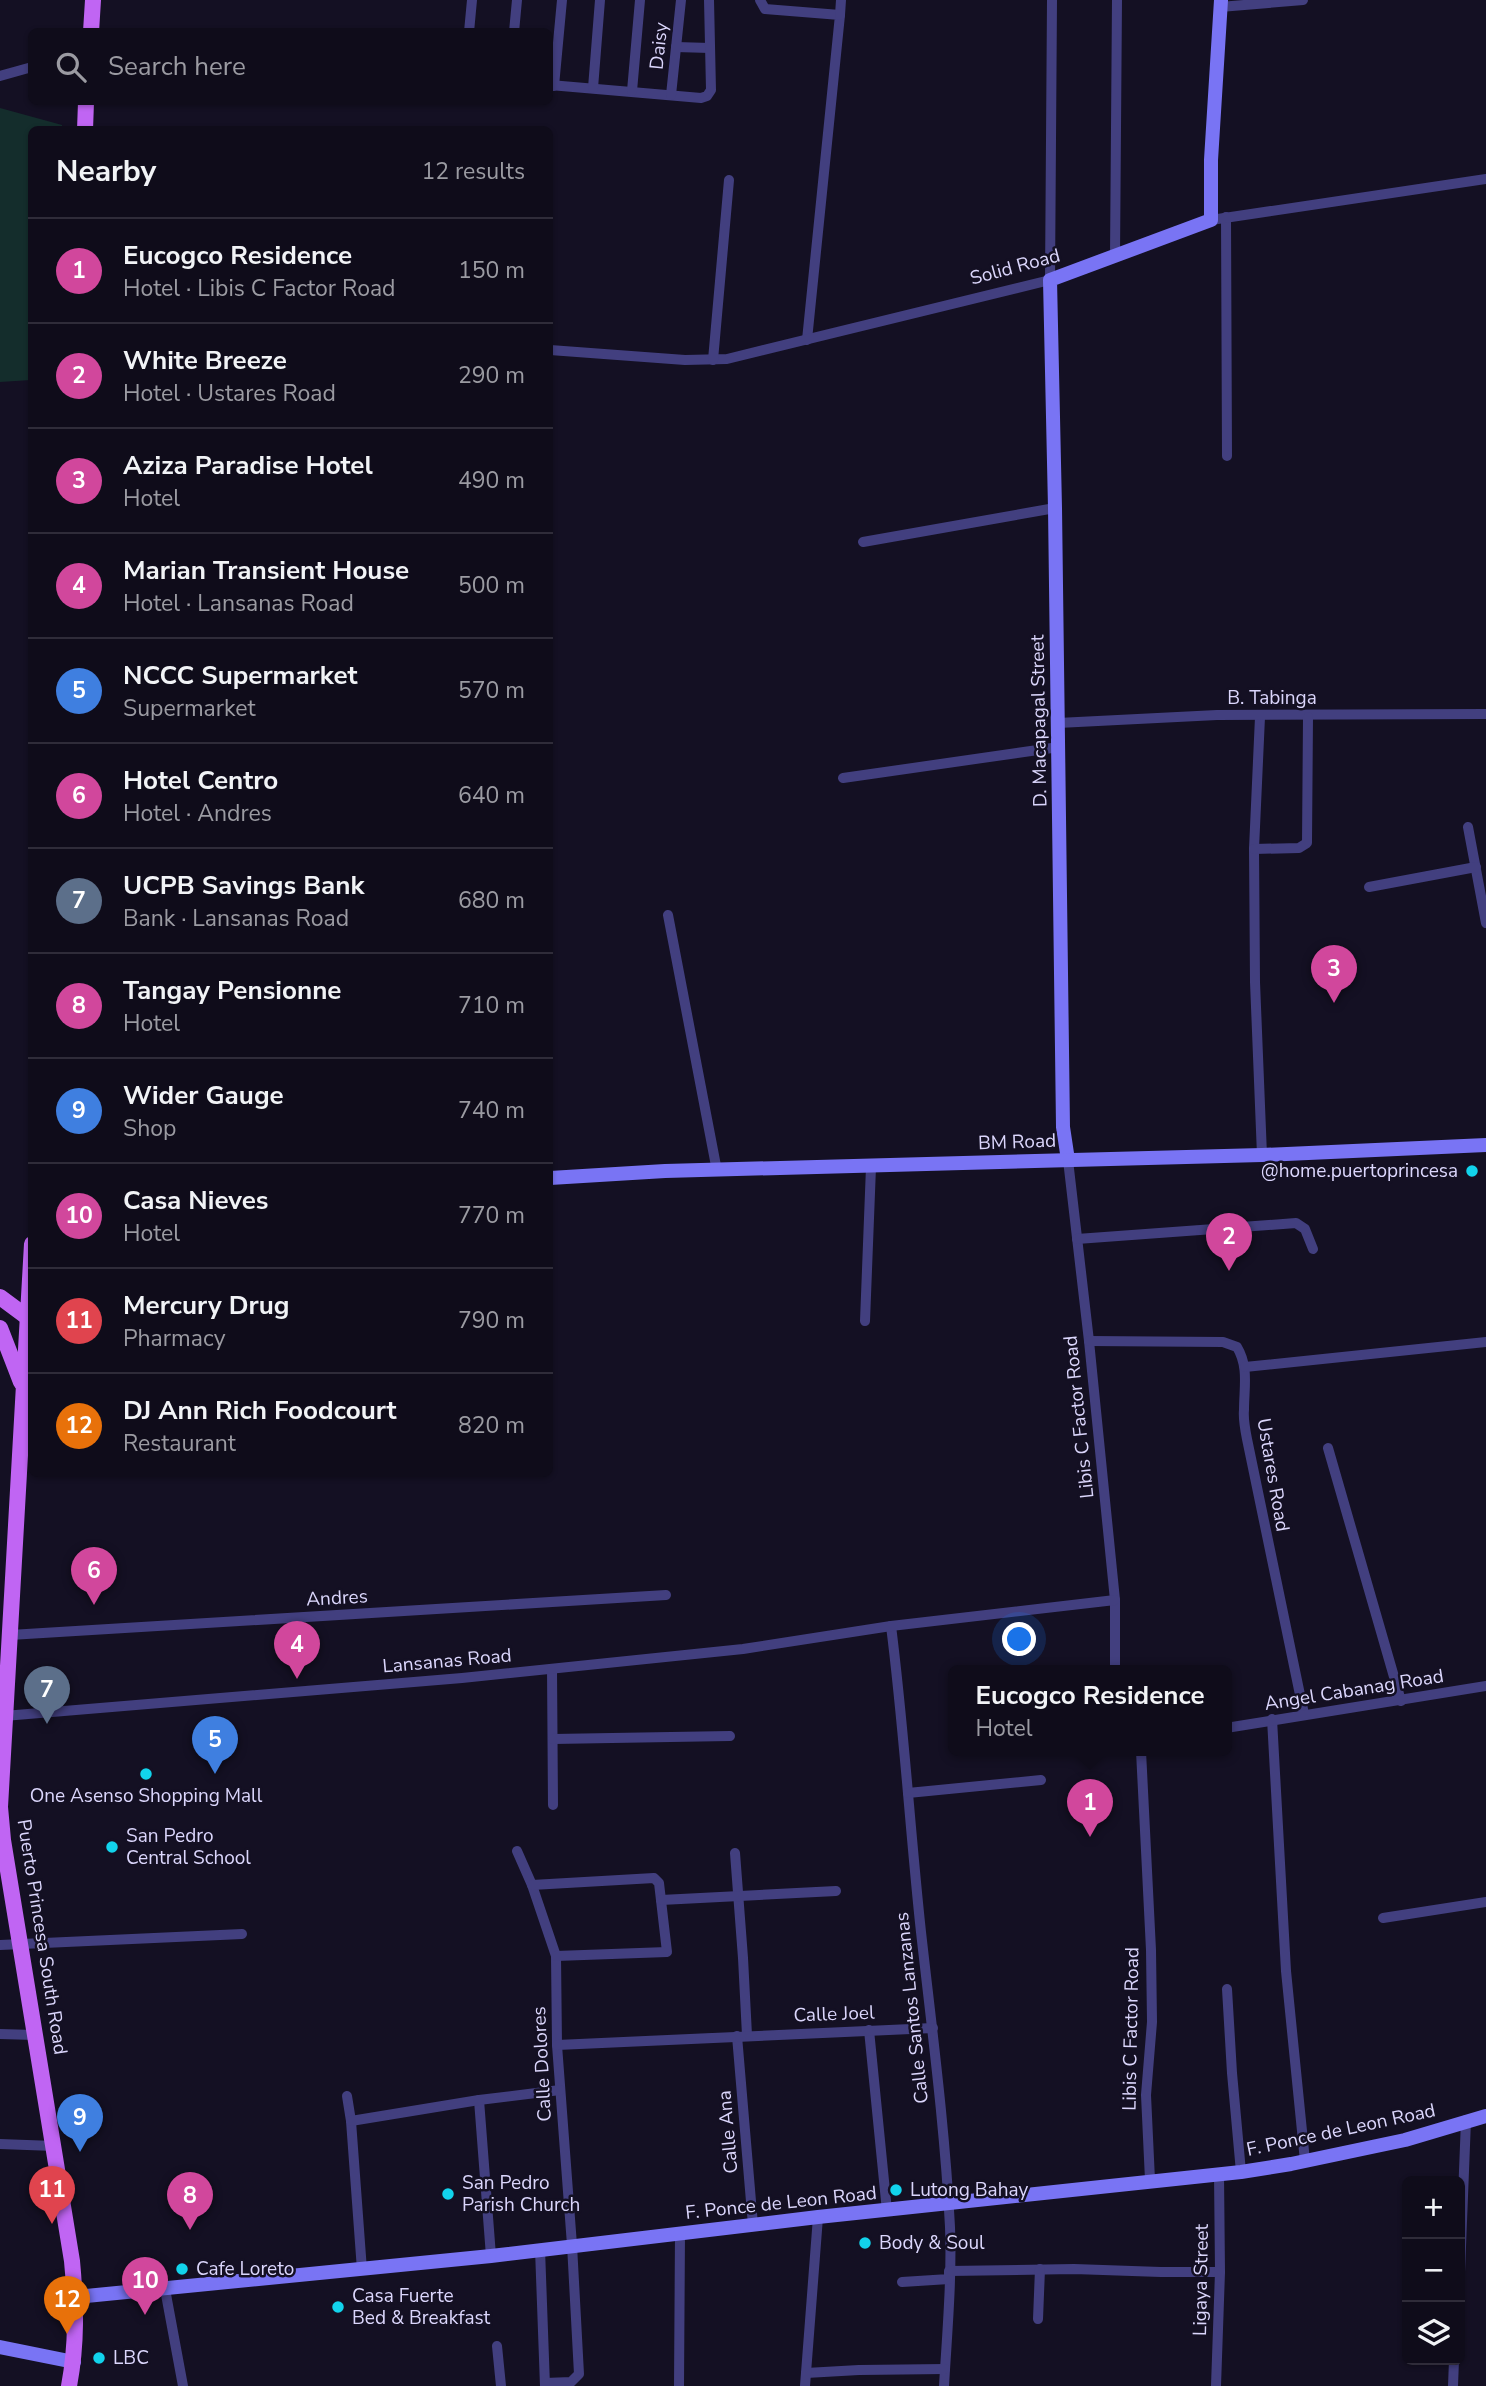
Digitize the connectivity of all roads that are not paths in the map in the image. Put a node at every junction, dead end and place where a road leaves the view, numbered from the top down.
1 (93, 0) edge
2 (472, 0) edge
3 (517, 0) edge
4 (562, 0) edge
5 (600, 0) edge
6 (640, 0) edge
7 (681, 0) edge
8 (709, 0) edge
9 (760, 0) edge
10 (841, 0) edge
11 (1052, 0) edge
12 (1117, 0) edge
13 (1303, 0) edge
14 (1220, 4) edge
15 (840, 15) junction
16 (91, 28) edge
17 (469, 28) edge
18 (514, 28) edge
19 (676, 47) junction
20 (710, 48) junction
21 (28, 68) edge
22 (0, 76) edge
23 (553, 76) edge
24 (553, 85) edge
25 (593, 88) junction
26 (632, 91) junction
27 (671, 95) junction
28 (86, 105) edge
29 (85, 126) edge
30 (1486, 179) edge
31 (729, 180) dead end
32 (1219, 218) junction
33 (1115, 256) junction
34 (1050, 280) junction
35 (807, 340) junction
36 (553, 350) edge
37 (713, 360) junction
38 (1227, 456) dead end
39 (1055, 508) junction
40 (863, 542) dead end
41 (1486, 714) edge
42 (1260, 717) junction
43 (1308, 717) junction
44 (1058, 723) junction
45 (1059, 747) junction
46 (843, 778) dead end
47 (1468, 827) dead end
48 (1254, 849) junction
49 (1476, 867) junction
50 (1369, 887) dead end
51 (668, 915) dead end
52 (1486, 923) edge
53 (1486, 1145) edge
54 (1262, 1155) junction
55 (1068, 1160) junction
56 (871, 1167) junction
57 (717, 1171) junction
58 (553, 1178) edge
59 (1077, 1239) junction
60 (1313, 1248) dead end
61 (0, 1297) edge
62 (28, 1302) edge
63 (27, 1317) junction
64 (865, 1321) dead end
65 (0, 1328) edge
66 (1090, 1341) junction
67 (1486, 1342) edge
68 (1245, 1367) junction
69 (23, 1388) junction
70 (1328, 1448) dead end
71 (666, 1595) dead end
72 (1115, 1600) junction
73 (6, 1616) edge
74 (891, 1626) junction
75 (10, 1634) junction
76 (1115, 1665) edge
77 (552, 1669) junction
78 (1486, 1686) edge
79 (1401, 1701) junction
80 (1304, 1714) junction
81 (4, 1716) junction
82 (1272, 1720) junction
83 (1232, 1727) edge
84 (730, 1736) dead end
85 (554, 1739) junction
86 (1141, 1756) edge
87 (1041, 1780) dead end
88 (0, 1781) edge
89 (908, 1793) junction
90 (553, 1805) dead end
91 (517, 1851) dead end
92 (734, 1853) dead end
93 (532, 1885) junction
94 (836, 1891) dead end
95 (739, 1896) junction
96 (661, 1900) junction
97 (1486, 1902) edge
98 (1382, 1918) dead end
99 (242, 1934) dead end
100 (20, 1944) junction
101 (0, 1945) edge
102 (556, 1956) junction
103 (1227, 1989) dead end
104 (933, 2028) junction
105 (869, 2030) junction
106 (0, 2034) edge
107 (35, 2035) junction
108 (742, 2036) junction
109 (557, 2045) junction
110 (560, 2090) junction
111 (347, 2096) dead end
112 (478, 2100) junction
113 (1486, 2116) edge
114 (1466, 2120) junction
115 (351, 2121) junction
116 (0, 2144) edge
117 (54, 2146) junction
118 (1305, 2161) junction
119 (1241, 2172) junction
120 (1219, 2174) junction
121 (1150, 2180) junction
122 (948, 2205) junction
123 (887, 2211) junction
124 (818, 2217) junction
125 (753, 2225) junction
126 (680, 2233) junction
127 (1461, 2239) edge
128 (572, 2245) junction
129 (540, 2249) junction
130 (491, 2256) junction
131 (1040, 2269) junction
132 (362, 2270) junction
133 (1220, 2272) junction
134 (949, 2275) junction
135 (902, 2282) dead end
136 (165, 2289) junction
137 (76, 2297) junction
138 (1038, 2319) dead end
139 (497, 2346) dead end
140 (0, 2347) edge
141 (74, 2362) junction
142 (1454, 2365) edge
143 (945, 2370) junction
144 (806, 2373) junction
145 (545, 2385) edge
146 (69, 2386) edge
147 (183, 2386) edge
148 (501, 2386) edge
149 (679, 2386) edge
150 (805, 2386) edge
151 (944, 2386) edge
152 (1216, 2386) edge
153 (1453, 2386) edge

1 - 16 main road
2 - 17 street
3 - 18 street
4 - 23 street
5 - 25 street
6 - 26 street
7 - 19 street, Daisy
8 - 20 street
9 - 15 street
10 - 15 street
11 - 34 street
12 - 33 street
13 - 14 street
14 - 32 street
15 - 35 street
19 - 20 street
19 - 27 street, Daisy
20 - 27 street
21 - 22 street
24 - 25 street
25 - 26 street
26 - 27 street
28 - 29 main road
30 - 32 street, Solid Road
31 - 37 street
32 - 33 street, Solid Road
32 - 38 street
33 - 34 street, Solid Road
34 - 35 street, Solid Road
34 - 39 street, D. Macapagal Street
35 - 37 street, Solid Road
36 - 37 street, Solid Road
39 - 40 street
39 - 44 street, D. Macapagal Street
41 - 43 street, B. Tabinga
42 - 43 street, B. Tabinga
42 - 44 street, B. Tabinga
42 - 48 street
43 - 48 street
44 - 45 street, D. Macapagal Street
45 - 46 street
45 - 55 street, D. Macapagal Street
47 - 49 street
48 - 54 street
49 - 50 street
49 - 52 street
51 - 57 street
53 - 54 street, BM Road
54 - 55 street, BM Road
55 - 56 street, BM Road
55 - 59 street, Libis C Factor Road
56 - 57 street, BM Road
56 - 64 street
57 - 58 street, BM Road
59 - 60 street
59 - 66 street, Libis C Factor Road
61 - 63 main road
62 - 63 main road, Puerto Princesa South Road
63 - 69 main road, Puerto Princesa South Road
65 - 69 main road
66 - 68 street
66 - 72 street, Libis C Factor Road
67 - 68 street
68 - 80 street, Ustares Road
69 - 73 main road, Puerto Princesa South Road
70 - 79 street
71 - 75 street, Andres
72 - 74 street, Lansanas Road
72 - 76 street, Libis C Factor Road
73 - 75 main road, Puerto Princesa South Road
74 - 77 street, Lansanas Road
74 - 89 street, Calle Santos Lanzanas
75 - 81 main road, Puerto Princesa South Road
77 - 81 street, Lansanas Road
77 - 85 street
78 - 79 street, Angel Cabanag Road
79 - 80 street, Angel Cabanag Road
80 - 82 street, Angel Cabanag Road
81 - 88 main road, Puerto Princesa South Road
82 - 83 street, Angel Cabanag Road
82 - 118 street
84 - 85 street
85 - 90 street
86 - 121 street, Libis C Factor Road
87 - 89 street
88 - 100 main road, Puerto Princesa South Road
89 - 104 street, Calle Santos Lanzanas
91 - 93 street, Calle Dolores
92 - 95 street, Calle Ana
93 - 96 street
93 - 102 street, Calle Dolores
94 - 95 street
95 - 96 street
95 - 108 street, Calle Ana
96 - 102 street
97 - 98 street
99 - 100 street
100 - 101 street
100 - 107 main road, Puerto Princesa South Road
102 - 109 street, Calle Dolores
103 - 119 street
104 - 105 street, Calle Joel
104 - 122 street, Calle Santos Lanzanas
105 - 108 street, Calle Joel
105 - 123 street
106 - 107 street
107 - 117 main road, Puerto Princesa South Road
108 - 109 street, Calle Joel
108 - 125 street, Calle Ana
109 - 110 street, Calle Dolores
110 - 112 street
110 - 128 street, Calle Dolores
111 - 115 street
112 - 115 street
112 - 130 street
113 - 114 street, F. Ponce de Leon Road
114 - 118 street, F. Ponce de Leon Road
114 - 127 street
115 - 132 street
116 - 117 street
117 - 137 main road, Puerto Princesa South Road
118 - 119 street, F. Ponce de Leon Road
119 - 120 street, F. Ponce de Leon Road
120 - 121 street, F. Ponce de Leon Road
120 - 133 street, Ligaya Street
121 - 122 street, F. Ponce de Leon Road
122 - 123 street, F. Ponce de Leon Road
122 - 134 street, Calle Santos Lanzanas
123 - 124 street, F. Ponce de Leon Road
124 - 125 street, F. Ponce de Leon Road
124 - 144 street
125 - 126 street, F. Ponce de Leon Road
126 - 128 street, F. Ponce de Leon Road
126 - 149 street
128 - 129 street, F. Ponce de Leon Road
128 - 145 street, Calle Dolores
129 - 130 street, F. Ponce de Leon Road
129 - 145 street
130 - 132 street, F. Ponce de Leon Road
131 - 133 street
131 - 134 street
131 - 138 street
132 - 136 street, F. Ponce de Leon Road
133 - 152 street, Ligaya Street
134 - 135 street
134 - 143 street, Calle Santos Lanzanas
136 - 137 street, F. Ponce de Leon Road
136 - 147 street
137 - 141 main road, Puerto Princesa South Road
139 - 148 street
140 - 141 street
141 - 146 main road, Puerto Princesa South Road
142 - 153 street
143 - 144 street
143 - 151 street, Calle Santos Lanzanas
144 - 150 street

